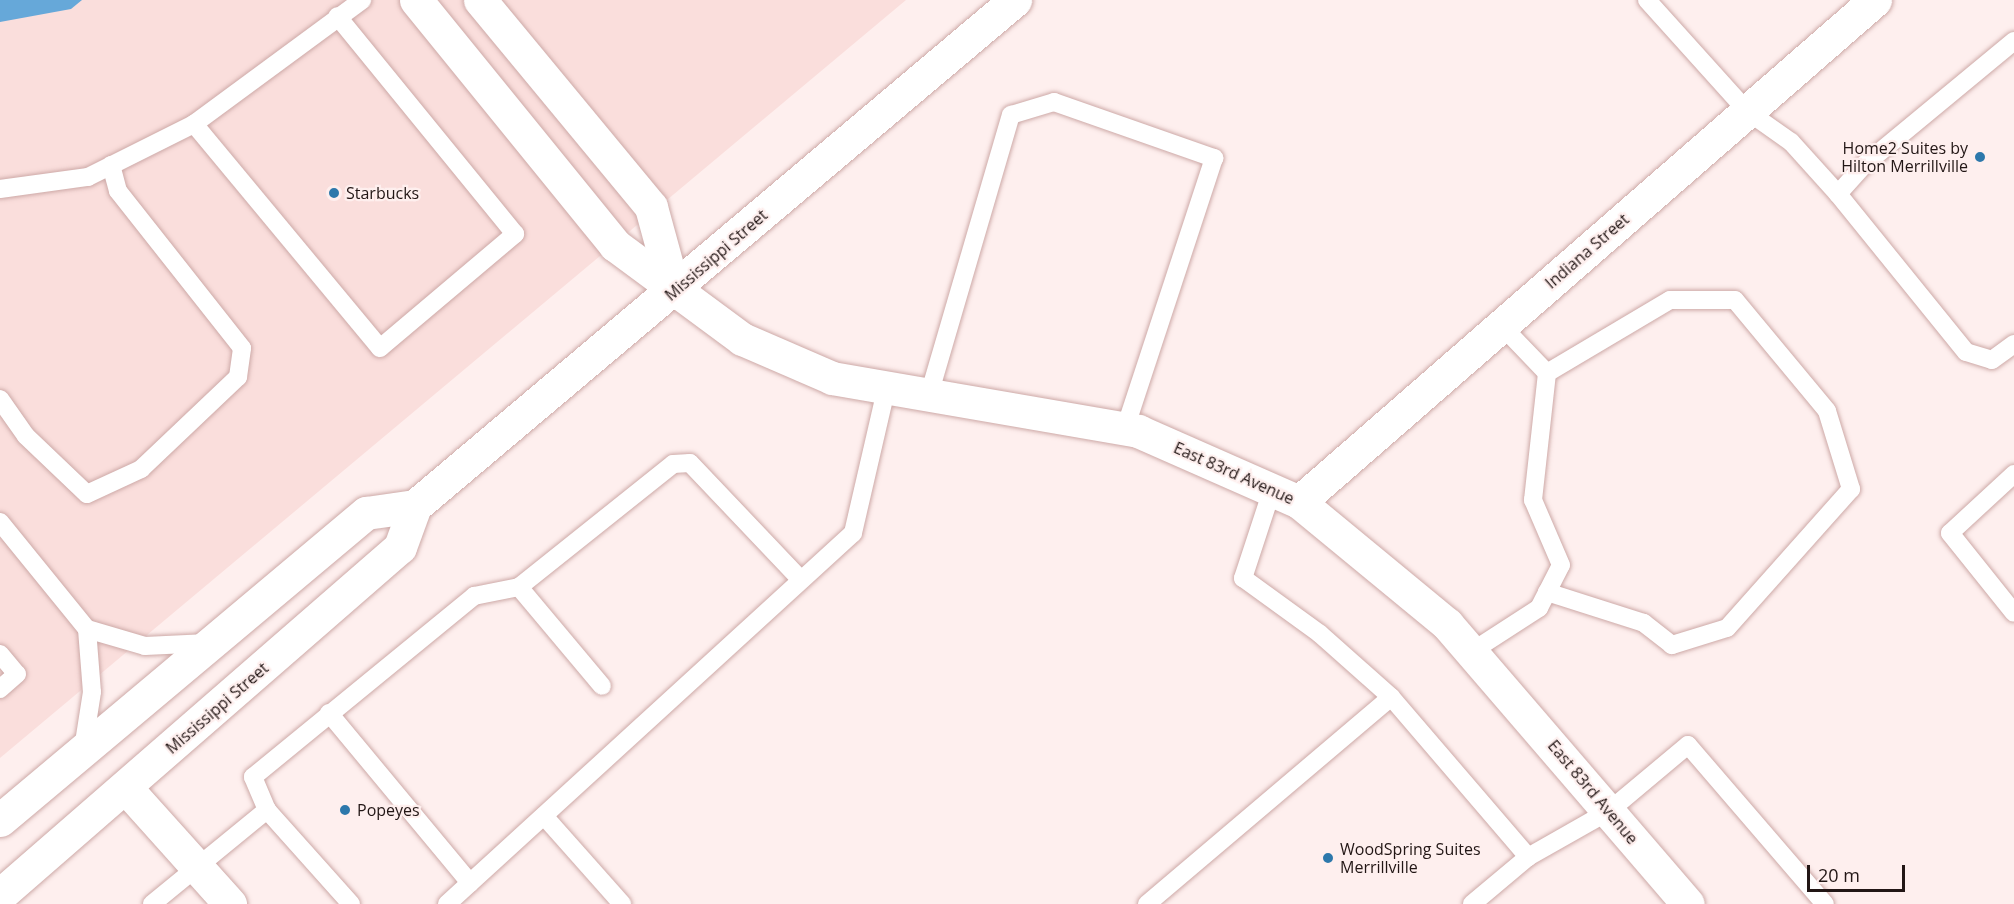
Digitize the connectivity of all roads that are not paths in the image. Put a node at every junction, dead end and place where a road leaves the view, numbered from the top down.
1 (362, 0) edge
2 (416, 0) edge
3 (480, 0) edge
4 (1015, 0) edge
5 (1647, 0) edge
6 (1875, 0) edge
7 (337, 15) junction
8 (2014, 41) edge
9 (1747, 111) junction
10 (194, 124) junction
11 (111, 165) junction
12 (0, 189) edge
13 (1838, 194) junction
14 (674, 291) junction
15 (1501, 325) junction
16 (2014, 344) edge
17 (1547, 373) junction
18 (886, 390) junction
19 (929, 395) junction
20 (0, 399) edge
21 (1125, 428) junction
22 (2014, 474) edge
23 (1285, 496) junction
24 (415, 506) junction
25 (0, 522) edge
26 (801, 580) junction
27 (519, 587) junction
28 (1547, 592) junction
29 (2014, 613) edge
30 (87, 629) junction
31 (211, 642) junction
32 (1471, 652) junction
33 (0, 654) edge
34 (602, 686) dead end
35 (0, 689) edge
36 (1391, 697) junction
37 (329, 713) junction
38 (82, 751) junction
39 (126, 788) junction
40 (267, 810) junction
41 (1609, 811) junction
42 (543, 816) junction
43 (0, 820) edge
44 (1528, 857) junction
45 (197, 867) junction
46 (470, 883) junction
47 (0, 895) edge
48 (152, 904) edge
49 (230, 904) edge
50 (351, 904) edge
51 (447, 904) edge
52 (622, 904) edge
53 (1146, 904) edge
54 (1472, 904) edge
55 (1687, 904) edge
56 (1825, 904) edge

1 - 7 lane
2 - 14 street, East 83rd Avenue
3 - 14 street
4 - 14 street, Mississippi Street
5 - 9 lane
6 - 9 street, Indiana Street
7 - 10 lane
7 - 10 lane
8 - 13 lane
9 - 13 lane
9 - 15 street, Indiana Street
10 - 11 lane
11 - 12 lane
11 - 20 lane
13 - 16 lane
14 - 18 street, East 83rd Avenue
14 - 24 street, Mississippi Street
15 - 17 lane
15 - 23 street, Indiana Street
17 - 28 lane
17 - 28 lane
18 - 19 street, East 83rd Avenue
18 - 26 lane
19 - 21 street, East 83rd Avenue
19 - 21 lane
21 - 23 street, East 83rd Avenue
22 - 29 lane
23 - 32 street, East 83rd Avenue
23 - 36 lane
24 - 31 street
24 - 39 street, Mississippi Street
25 - 30 lane
26 - 27 lane
26 - 42 lane
27 - 34 lane
27 - 37 lane
28 - 32 lane
30 - 31 lane
30 - 38 lane
31 - 38 street
32 - 41 street, East 83rd Avenue
33 - 35 lane
36 - 44 lane
36 - 53 lane
37 - 40 lane
37 - 46 lane
38 - 43 street
39 - 45 street
39 - 47 street, Mississippi Street
40 - 45 lane
40 - 50 lane
41 - 44 lane
41 - 55 street, East 83rd Avenue
41 - 56 lane
42 - 46 lane
42 - 52 lane
44 - 54 lane
45 - 48 lane
45 - 49 street
46 - 51 lane

